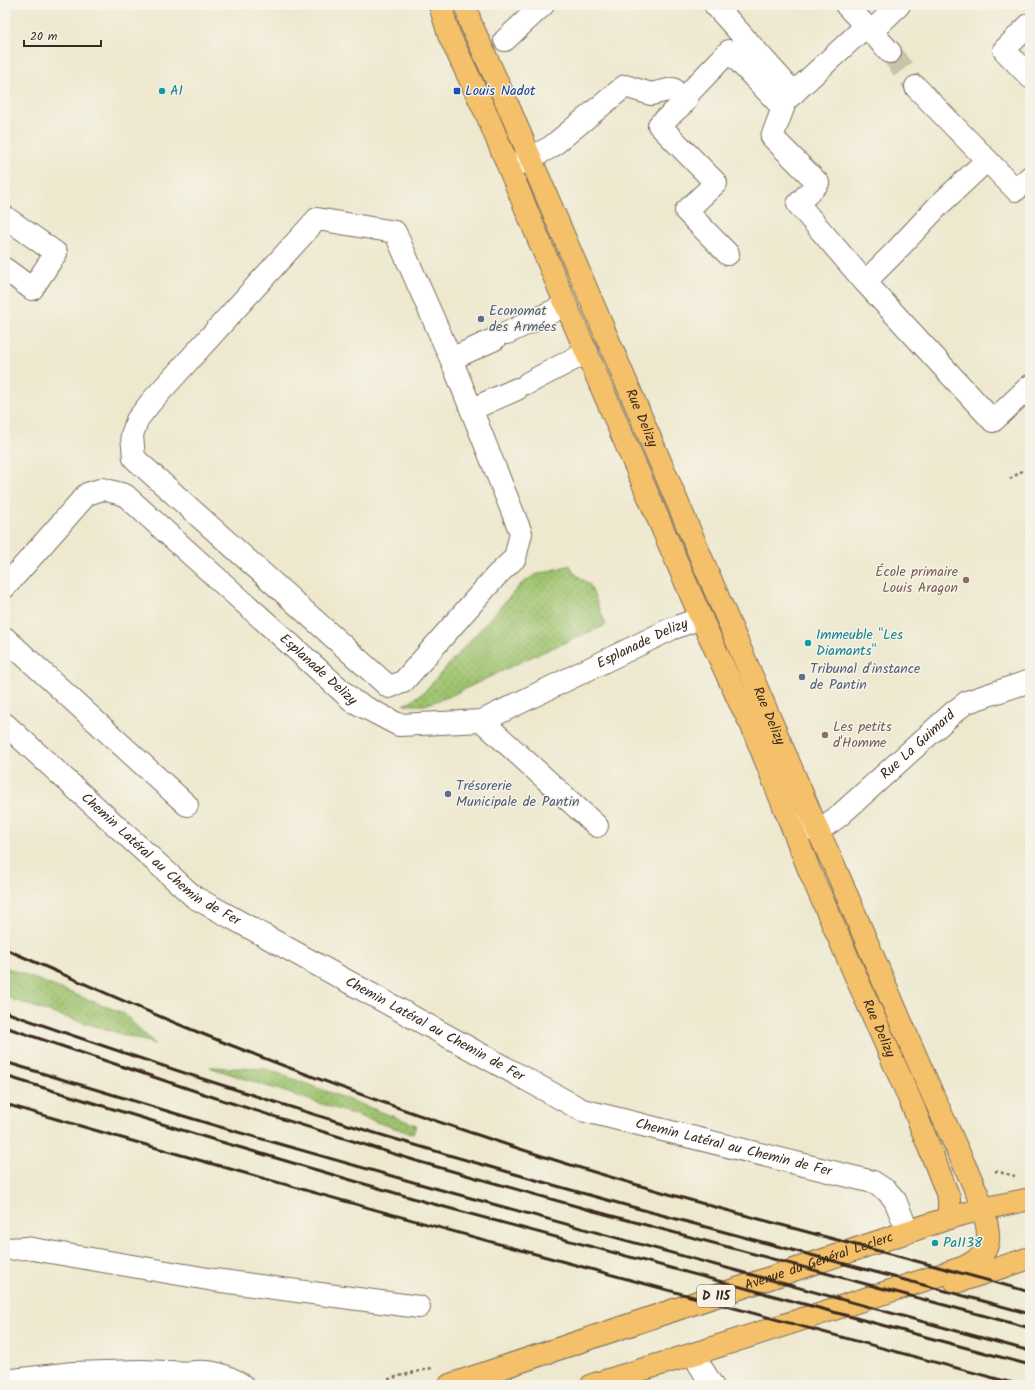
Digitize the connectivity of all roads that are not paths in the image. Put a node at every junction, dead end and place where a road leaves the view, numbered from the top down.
1 (440, 5) edge
2 (466, 5) edge
3 (543, 5) edge
4 (715, 5) edge
5 (846, 5) edge
6 (899, 5) edge
7 (1030, 24) edge
8 (868, 29) junction
9 (505, 40) dead end
10 (890, 52) tunnel mouth
11 (1030, 77) edge
12 (916, 87) tunnel mouth
13 (673, 89) dead end
14 (787, 99) junction
15 (530, 158) junction
16 (987, 160) junction
17 (510, 169) junction
18 (1030, 177) edge
19 (5, 217) edge
20 (728, 254) dead end
21 (5, 269) edge
22 (865, 282) junction
23 (566, 305) junction
24 (588, 352) junction
25 (451, 359) junction
26 (1030, 386) edge
27 (472, 409) junction
28 (5, 587) edge
29 (701, 618) junction
30 (5, 638) edge
31 (1030, 681) edge
32 (482, 721) junction
33 (5, 724) edge
34 (752, 726) junction
35 (187, 805) dead end
36 (597, 826) dead end
37 (818, 831) junction
38 (1030, 1199) edge
39 (949, 1208) junction
40 (982, 1209) junction
41 (1030, 1213) edge
42 (908, 1232) junction
43 (5, 1249) edge
44 (1030, 1258) edge
45 (419, 1307) dead end
46 (700, 1358) junction
47 (195, 1372) junction
48 (5, 1381) edge
49 (166, 1385) edge
50 (242, 1385) edge
51 (450, 1385) edge
52 (592, 1385) edge
53 (635, 1385) edge
54 (712, 1385) edge

1 - 17 main road, Rue Delizy
2 - 15 main road, Rue Delizy
3 - 9 street
4 - 14 street
5 - 8 street
6 - 8 street
7 - 11 street
8 - 10 street
8 - 14 street
12 - 16 street
13 - 15 street
14 - 20 street
14 - 22 street
15 - 17 street
15 - 37 main road, Rue Delizy
16 - 18 street
16 - 22 street
17 - 23 main road, Rue Delizy
19 - 21 street
22 - 26 street
23 - 24 main road, Rue Delizy
23 - 25 street
24 - 27 street
24 - 29 main road, Rue Delizy
25 - 27 street
25 - 27 street
28 - 32 street, Esplanade Delizy
29 - 32 street, Esplanade Delizy
29 - 34 main road, Rue Delizy
30 - 35 street
31 - 37 street, Rue La Guimard
32 - 36 street
33 - 42 street, Chemin Latéral au Chemin de Fer
34 - 37 street, Rue Delizy
34 - 39 main road, Rue Delizy
37 - 40 main road, Rue Delizy
38 - 40 main road
39 - 40 main road
39 - 42 main road, Avenue du Général Leclerc / D 115
40 - 41 main road
40 - 46 main road, Rue Delizy
42 - 51 main road, Avenue du Général Leclerc / D 115
43 - 45 street
44 - 46 main road
46 - 52 main road
46 - 53 main road
46 - 54 street
47 - 48 street
47 - 49 street
47 - 50 street

